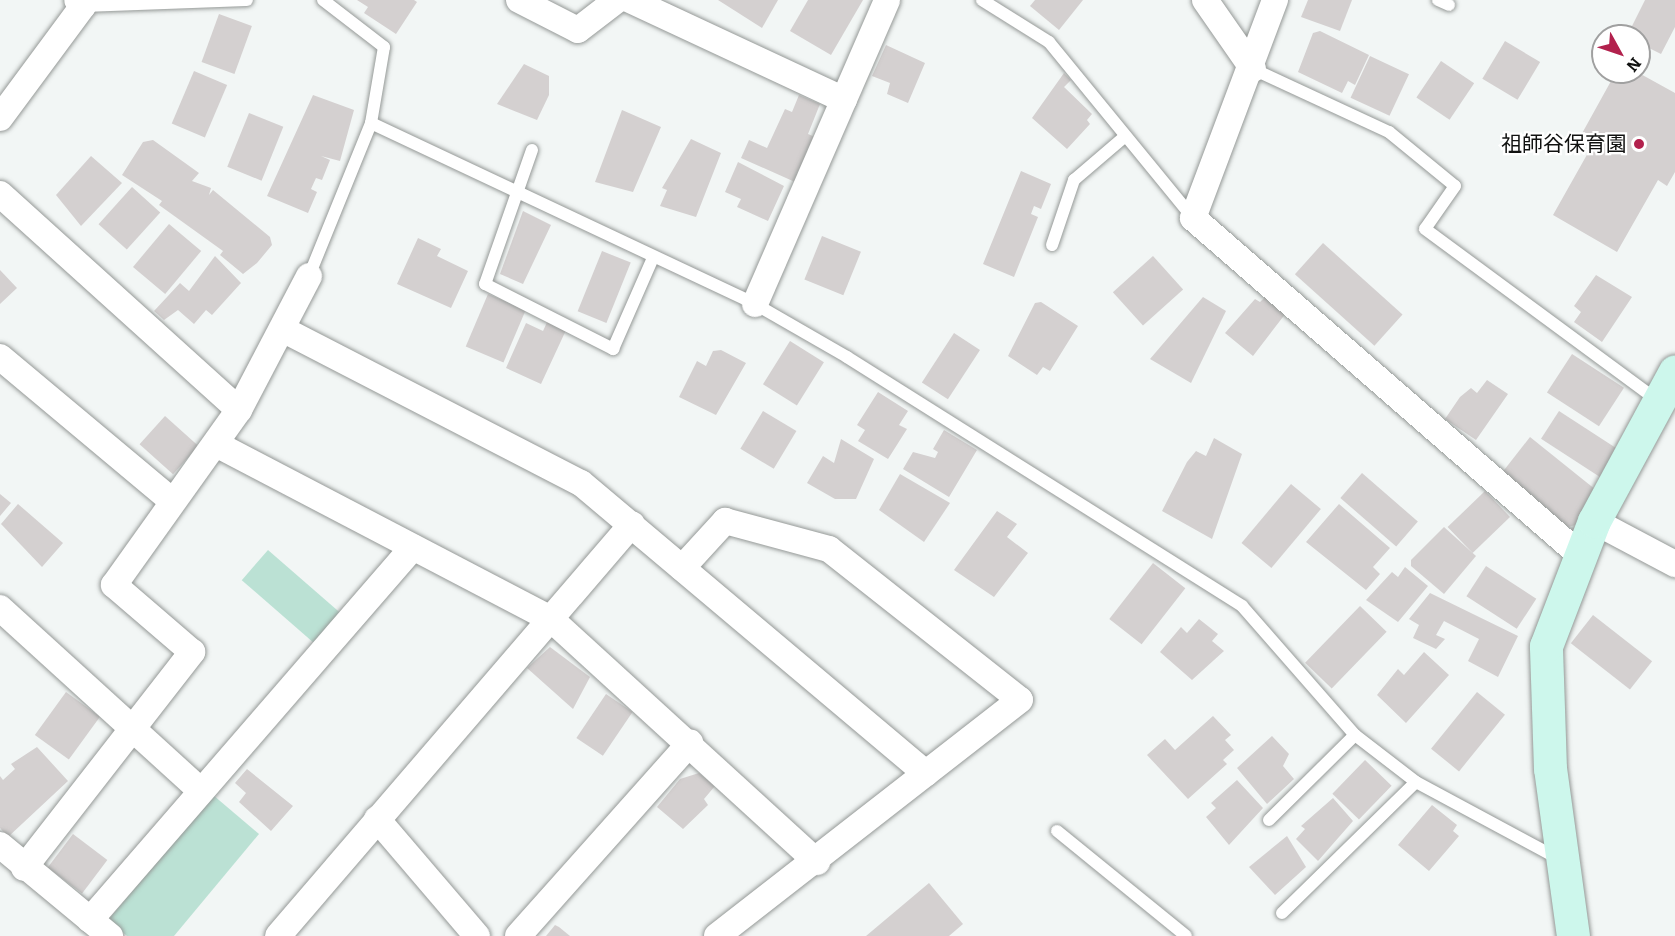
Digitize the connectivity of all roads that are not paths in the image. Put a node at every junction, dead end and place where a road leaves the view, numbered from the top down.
1 (247, 0) edge
2 (323, 0) edge
3 (519, 0) edge
4 (617, 0) edge
5 (630, 0) edge
6 (887, 0) edge
7 (982, 0) edge
8 (1205, 0) edge
9 (1275, 0) edge
10 (80, 3) edge
11 (1253, 69) junction
12 (844, 100) junction
13 (0, 118) edge
14 (371, 123) junction
15 (1123, 138) junction
16 (532, 150) dead end
17 (0, 194) edge
18 (518, 195) junction
19 (1193, 218) junction
20 (1052, 245) dead end
21 (652, 260) junction
22 (309, 276) joint
23 (755, 304) junction
24 (284, 330) junction
25 (0, 357) edge
26 (1675, 372) edge
27 (1658, 402) junction
28 (239, 410) junction
29 (216, 444) junction
30 (171, 501) junction
31 (1594, 521) junction
32 (632, 524) junction
33 (413, 547) junction
34 (1579, 554) junction
35 (1675, 564) edge
36 (682, 568) junction
37 (0, 608) edge
38 (552, 620) junction
39 (131, 727) junction
40 (1355, 735) junction
41 (690, 743) junction
42 (926, 774) junction
43 (1416, 782) junction
44 (199, 789) junction
45 (377, 819) junction
46 (1269, 820) dead end
47 (1057, 831) dead end
48 (0, 845) edge
49 (1561, 860) junction
50 (817, 862) junction
51 (24, 868) junction
52 (1282, 913) dead end
53 (90, 920) junction
54 (110, 936) edge
55 (278, 936) edge
56 (477, 936) edge
57 (518, 936) edge
58 (717, 936) edge
59 (1186, 936) edge
60 (1573, 936) edge

1 - 10 lane
2 - 14 lane
3 - 4 street
5 - 12 street
6 - 12 street
7 - 15 lane
8 - 11 street
9 - 11 street
10 - 13 street
11 - 19 street
11 - 27 lane
12 - 23 street
14 - 18 lane
14 - 22 lane
15 - 19 lane
15 - 20 lane
16 - 18 lane
17 - 28 street
18 - 21 lane
18 - 21 lane
19 - 34 street
21 - 23 lane
22 - 24 street
23 - 40 lane
24 - 28 street
24 - 32 street
25 - 30 street
26 - 27 main road
27 - 31 main road
28 - 29 street
29 - 30 street
29 - 33 street
30 - 39 street
31 - 34 main road
31 - 35 street
32 - 36 street
32 - 38 street
33 - 38 street
33 - 44 street
34 - 49 main road
36 - 42 street
36 - 42 street
37 - 39 street
38 - 41 street
38 - 45 street
39 - 44 street
39 - 51 street
40 - 43 lane
40 - 46 lane
41 - 50 street
41 - 57 street
42 - 50 street
43 - 49 lane
43 - 52 lane
44 - 53 street
45 - 55 street
45 - 56 street
47 - 59 lane
48 - 51 street
49 - 60 main road
50 - 58 street
51 - 53 street
53 - 54 street

